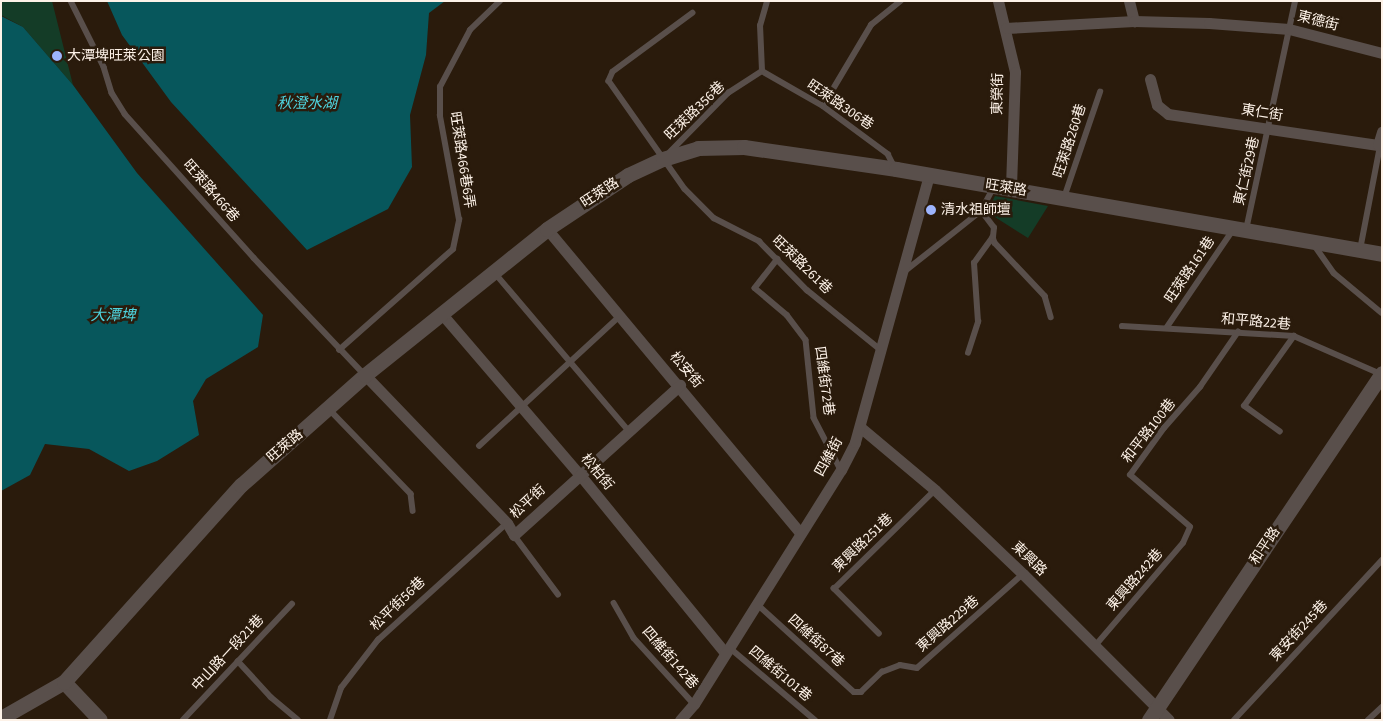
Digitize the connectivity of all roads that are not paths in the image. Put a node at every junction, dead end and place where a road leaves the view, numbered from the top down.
1 (71, 1) edge
2 (500, 1) edge
3 (767, 1) edge
4 (901, 1) edge
5 (998, 1) edge
6 (1129, 1) edge
7 (1295, 1) edge
8 (693, 13) dead end
9 (1134, 22) junction
10 (1006, 28) junction
11 (1289, 29) junction
12 (1382, 53) edge
13 (762, 71) junction
14 (1150, 79) dead end
15 (1100, 92) dead end
16 (823, 106) junction
17 (1269, 129) junction
18 (1382, 132) edge
19 (1380, 146) edge
20 (663, 159) junction
21 (896, 169) junction
22 (929, 175) junction
23 (994, 186) junction
24 (1011, 189) junction
25 (1064, 198) junction
26 (981, 211) junction
27 (547, 229) junction
28 (1240, 229) junction
29 (993, 238) junction
30 (1310, 240) junction
31 (1360, 250) junction
32 (1382, 254) edge
33 (778, 259) junction
34 (494, 272) junction
35 (904, 273) junction
36 (441, 313) junction
37 (1382, 313) edge
38 (620, 316) junction
39 (1051, 316) dead end
40 (1122, 326) dead end
41 (1167, 327) junction
42 (1238, 332) junction
43 (1294, 336) junction
44 (339, 350) junction
45 (881, 350) junction
46 (968, 353) dead end
47 (570, 364) junction
48 (1381, 374) edge
49 (365, 375) junction
50 (680, 385) junction
51 (328, 408) junction
52 (521, 408) junction
53 (860, 427) junction
54 (629, 431) junction
55 (1280, 432) dead end
56 (479, 446) dead end
57 (841, 470) junction
58 (580, 474) junction
59 (935, 490) junction
60 (413, 511) dead end
61 (506, 523) junction
62 (1190, 527) joint
63 (800, 532) junction
64 (514, 535) junction
65 (1382, 560) edge
66 (1023, 574) junction
67 (558, 594) dead end
68 (614, 602) dead end
69 (756, 603) junction
70 (292, 604) dead end
71 (879, 634) dead end
72 (1095, 646) junction
73 (727, 650) junction
74 (238, 661) junction
75 (64, 682) junction
76 (861, 692) joint
77 (694, 704) junction
78 (1382, 707) edge
79 (1153, 714) edge
80 (1, 718) edge
81 (100, 720) edge
82 (183, 720) edge
83 (298, 720) edge
84 (330, 720) edge
85 (680, 720) edge
86 (815, 720) edge
87 (1169, 720) edge
88 (1234, 720) edge
89 (1368, 720) edge

1 - 44 lane, 旺萊路466巷
2 - 44 lane, 旺萊路466巷6弄
3 - 13 lane
4 - 16 lane
5 - 10 street, 東榮街
6 - 9 street
7 - 11 lane, 東仁街29巷
8 - 20 lane, 旺萊路261巷
9 - 10 street, 東德街
9 - 11 street, 東德街
10 - 24 street, 東榮街
11 - 12 street, 東德街
11 - 17 lane, 東仁街29巷
13 - 16 lane, 旺萊路306巷
13 - 20 lane, 旺萊路356巷
14 - 17 street, 東仁街
15 - 25 lane, 旺萊路260巷
16 - 21 lane, 旺萊路306巷
17 - 19 street, 東仁街
17 - 28 lane, 東仁街29巷
18 - 19 street
19 - 31 lane
20 - 21 street, 旺萊路
20 - 27 street, 旺萊路
20 - 33 lane, 旺萊路261巷
21 - 22 street, 旺萊路
22 - 23 street, 旺萊路
22 - 35 street, 四維街
23 - 24 street, 旺萊路
23 - 26 lane
24 - 25 street, 旺萊路
25 - 28 street, 旺萊路
26 - 29 lane
26 - 35 lane
27 - 34 street, 旺萊路
27 - 38 street, 松安街
28 - 30 street, 旺萊路
28 - 41 lane, 旺萊路161巷
29 - 39 lane
29 - 46 lane
30 - 31 street, 旺萊路
30 - 37 lane
31 - 32 street, 旺萊路
33 - 45 lane, 旺萊路261巷
33 - 57 lane, 四維街72巷
34 - 36 street, 旺萊路
34 - 47 lane
35 - 45 street, 四維街
36 - 49 street, 旺萊路
36 - 52 street, 松柏街
38 - 47 lane
38 - 50 street, 松安街
40 - 41 lane, 和平路22巷
41 - 42 lane, 和平路22巷
42 - 43 lane, 和平路22巷
42 - 62 lane, 和平路100巷
43 - 48 lane, 和平路22巷
43 - 55 lane
44 - 49 lane, 旺萊路466巷
45 - 53 street, 四維街
47 - 52 lane
47 - 54 lane
48 - 79 street, 和平路
49 - 51 street, 旺萊路
49 - 61 street, 松平街
50 - 54 street, 松平街
50 - 63 street, 松安街
51 - 60 lane
51 - 75 street, 旺萊路
52 - 56 lane
52 - 58 street, 松柏街
53 - 57 street, 四維街
53 - 59 street, 東興路
54 - 58 street, 松平街
57 - 63 street, 四維街
58 - 64 street, 松平街
58 - 73 street, 松柏街
59 - 66 street, 東興路
59 - 71 lane, 東興路251巷
61 - 64 street, 松平街
61 - 84 lane, 松平街56巷
62 - 72 lane, 東興路242巷
63 - 69 street, 四維街
64 - 67 lane
65 - 88 lane, 東安街245巷
66 - 72 street, 東興路
66 - 76 lane, 東興路229巷
68 - 77 lane, 四維街142巷
69 - 73 street, 四維街
69 - 76 lane, 四維街87巷
70 - 74 lane, 中山路一段21巷
72 - 79 street, 東興路
73 - 77 street, 四維街
73 - 86 lane, 四維街101巷
74 - 82 lane, 中山路一段21巷
74 - 83 lane
75 - 80 street, 旺萊路
75 - 81 street
77 - 85 street, 四維街
78 - 89 lane
79 - 87 street, 東興路

